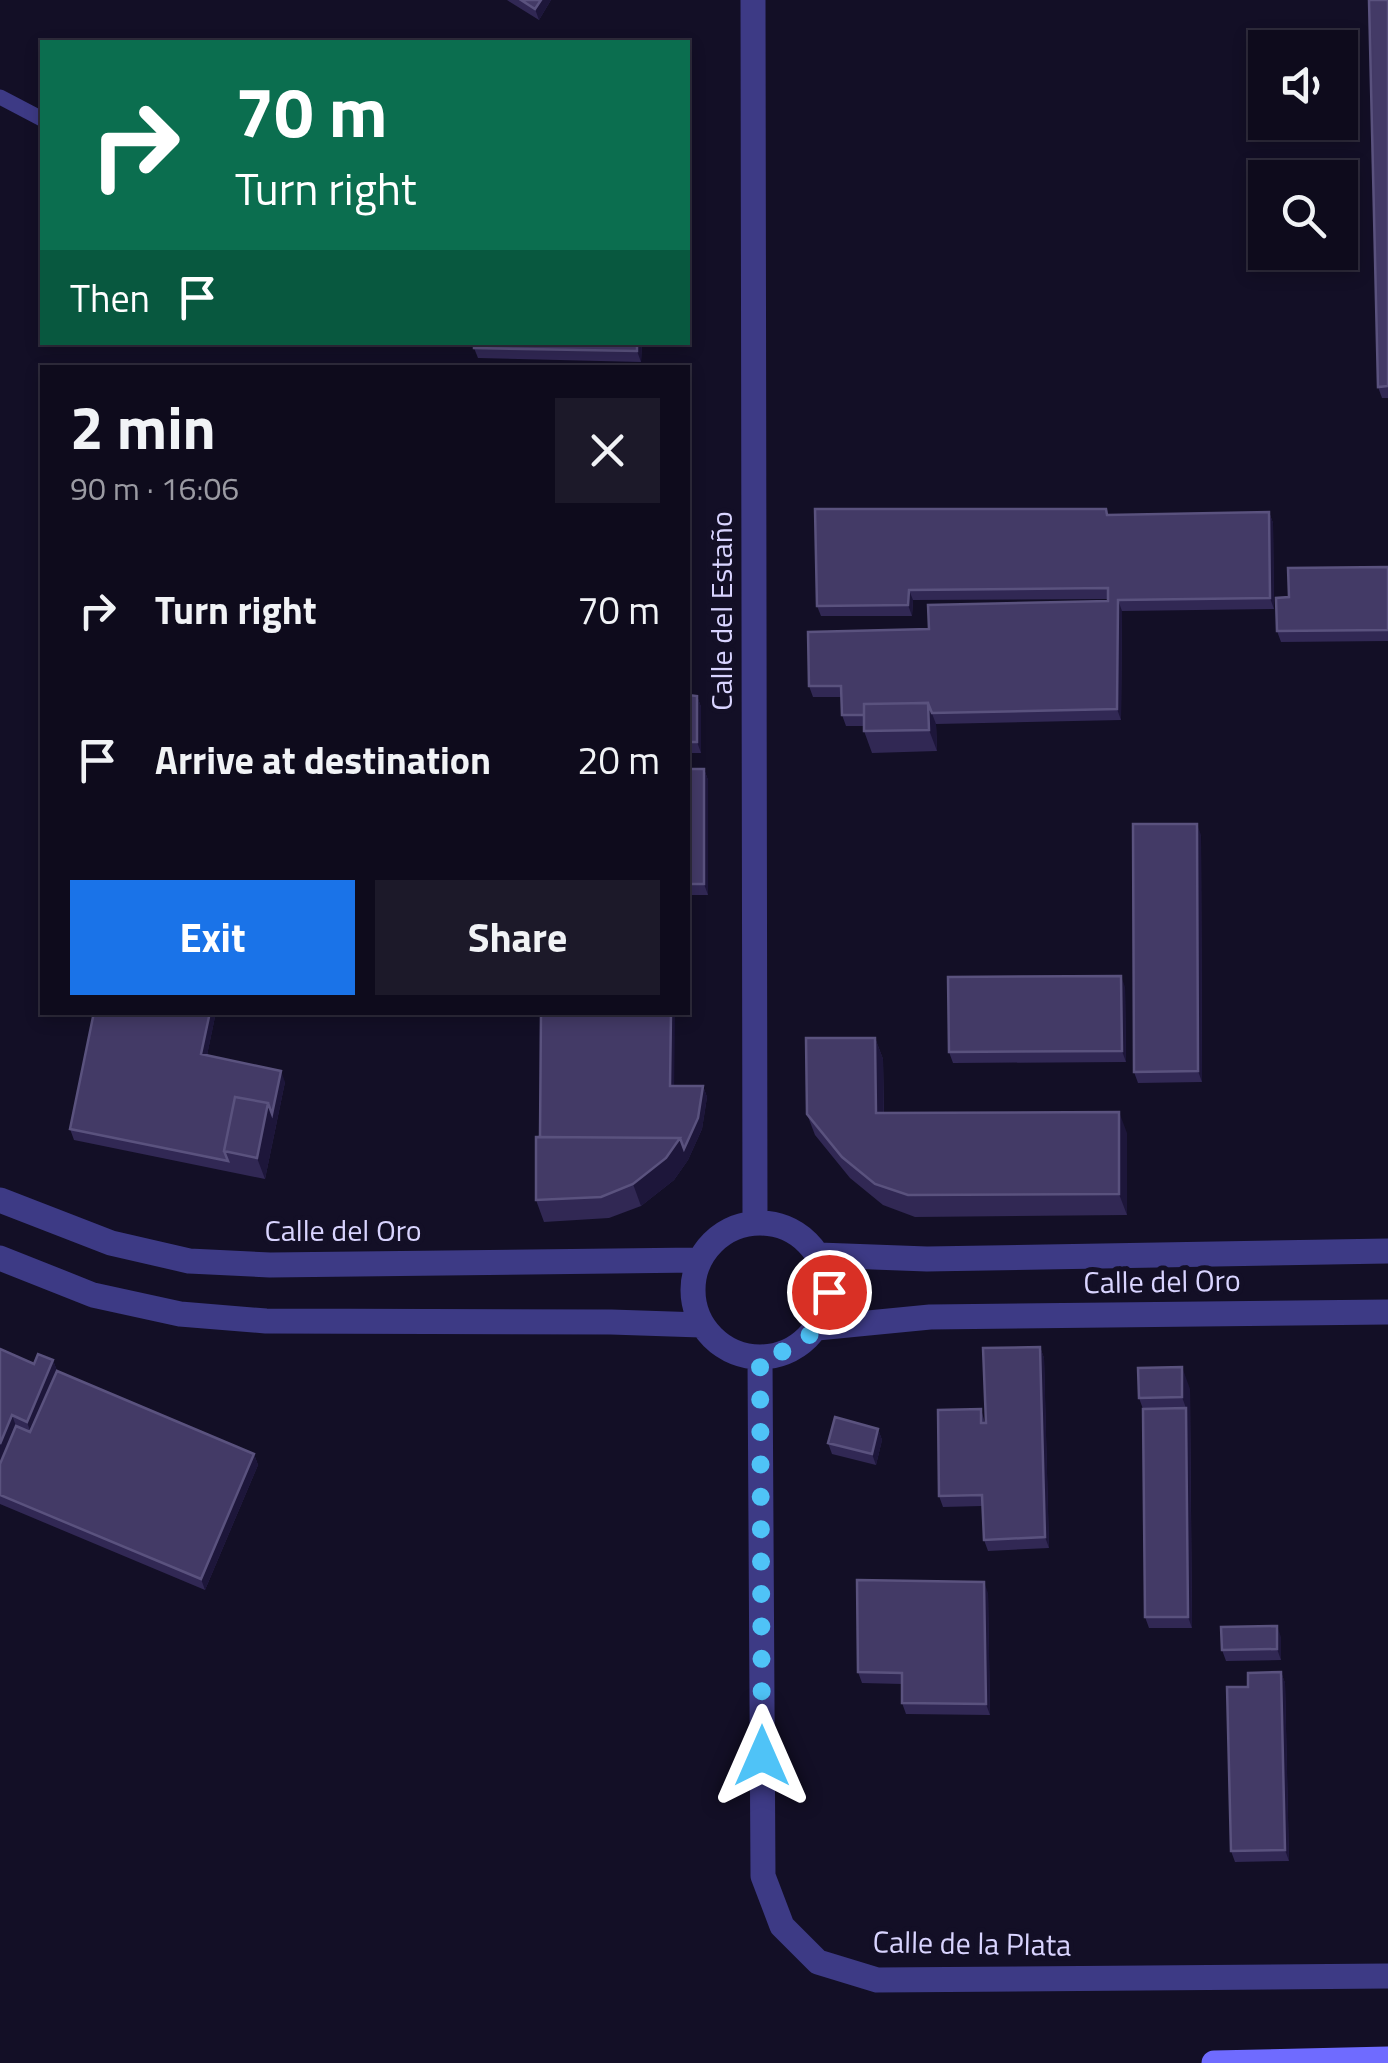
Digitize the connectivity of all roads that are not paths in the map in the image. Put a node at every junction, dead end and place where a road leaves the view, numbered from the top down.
1 (753, 0) edge
2 (0, 97) edge
3 (40, 119) edge
4 (0, 1200) edge
5 (755, 1221) junction
6 (1388, 1251) edge
7 (819, 1255) junction
8 (0, 1258) edge
9 (697, 1260) junction
10 (1388, 1312) edge
11 (701, 1325) junction
12 (817, 1328) junction
13 (760, 1358) junction
14 (1388, 1976) edge
15 (1388, 2059) edge
16 (1214, 2063) edge

1 - 5 street, Calle del Estaño
2 - 3 lane
4 - 9 street, Calle del Oro
5 - 7 street
5 - 9 street
6 - 7 street, Calle del Oro
7 - 12 street
8 - 11 street
9 - 11 street
10 - 12 street, Calle del Oro
11 - 13 street
12 - 13 street
13 - 14 street, Calle de la Plata
15 - 16 main road

